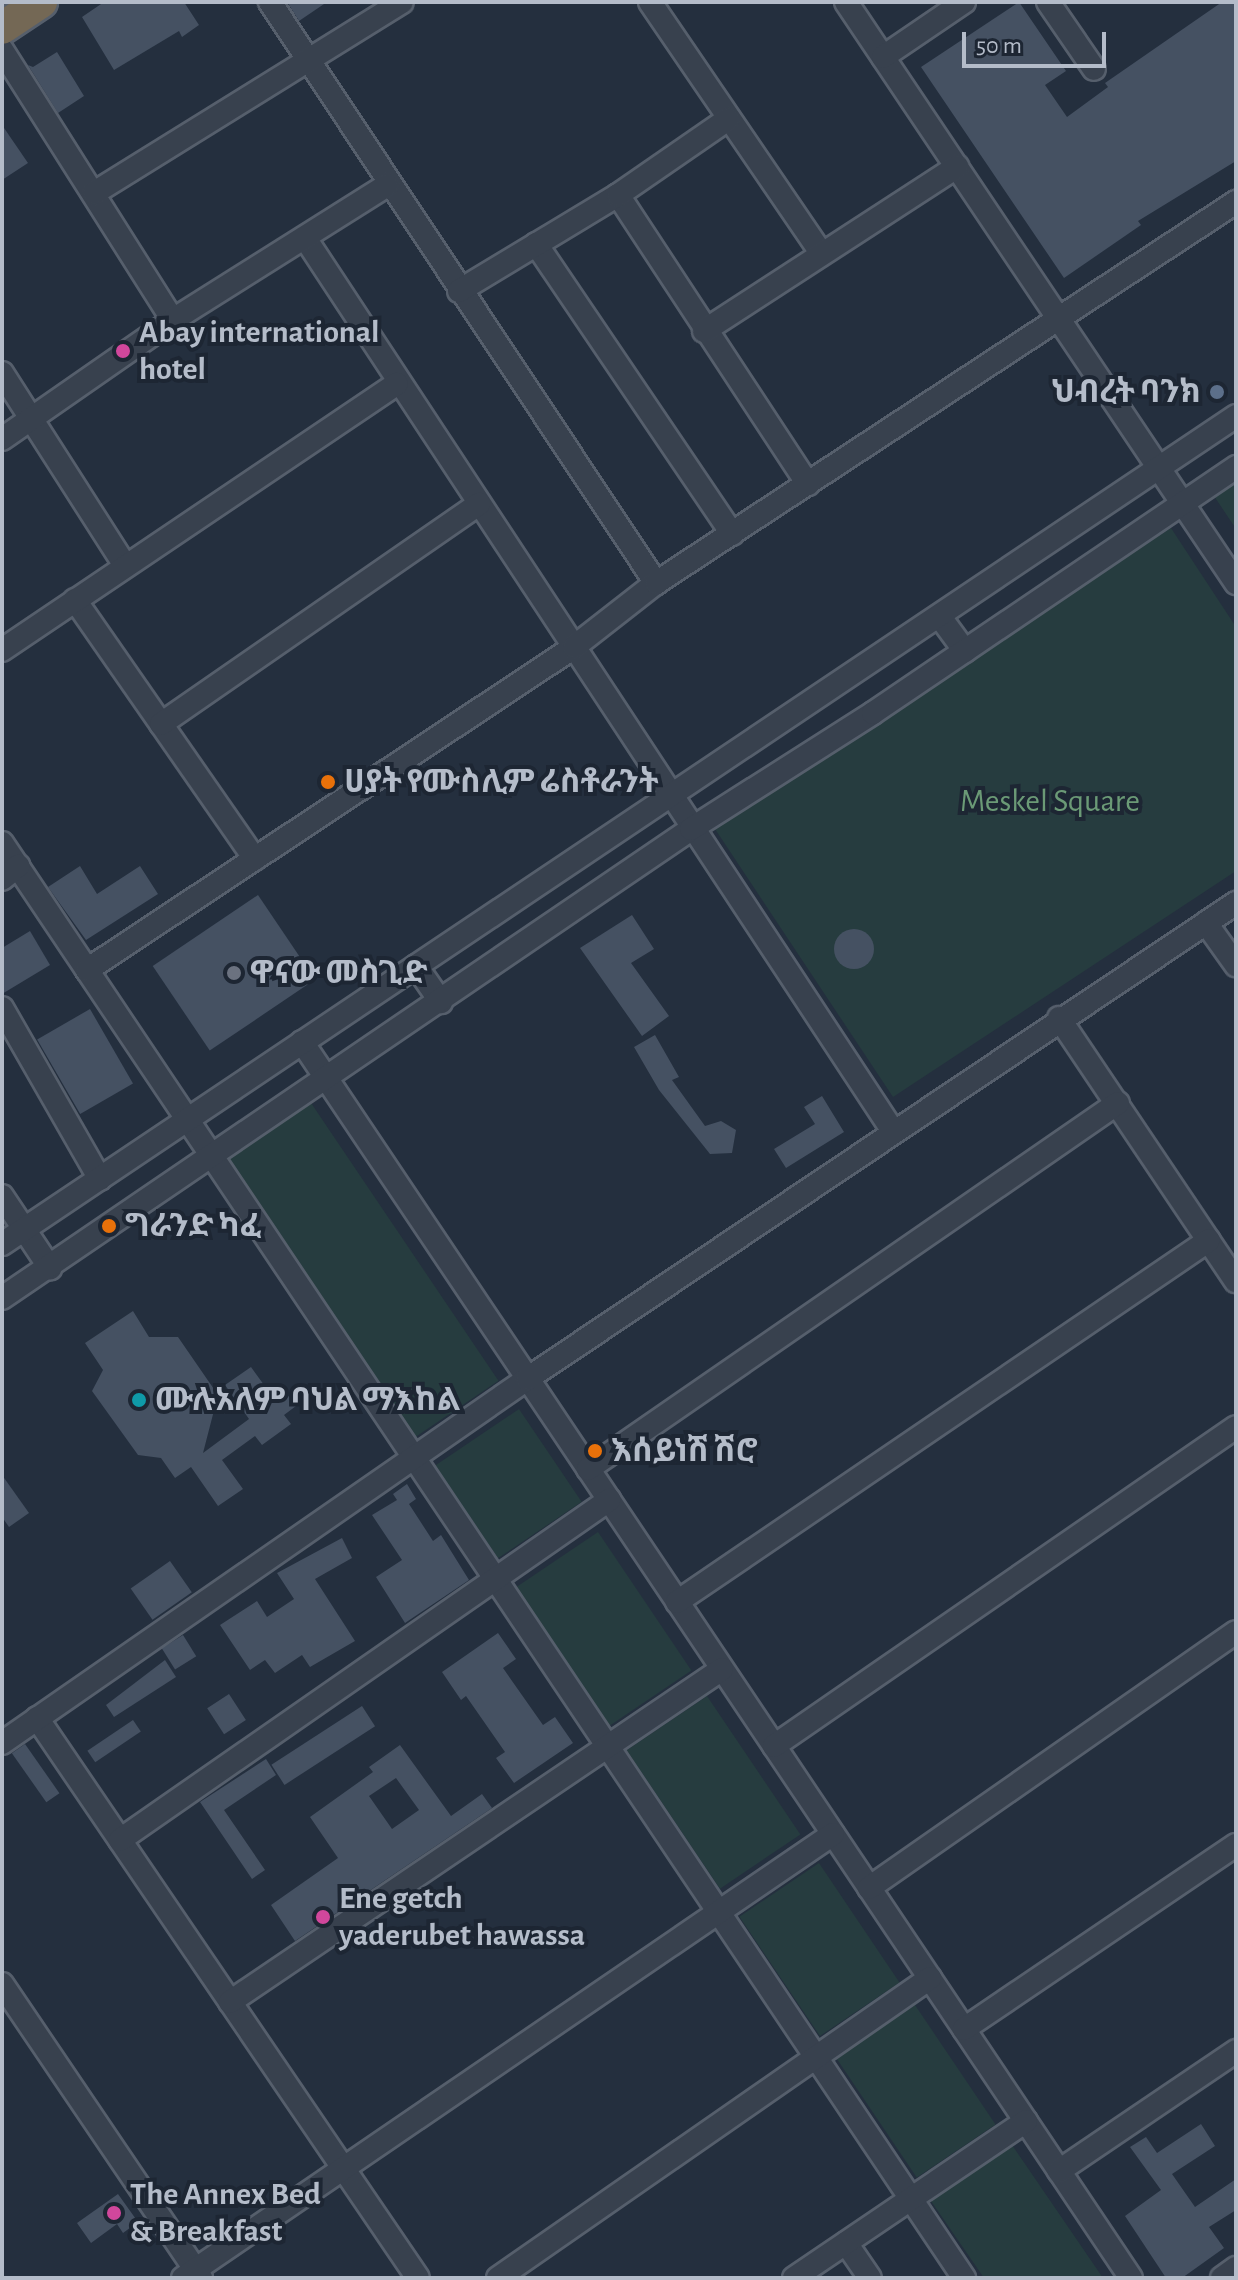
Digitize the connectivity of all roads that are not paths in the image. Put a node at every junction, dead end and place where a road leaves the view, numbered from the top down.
1 (41, 2) edge
2 (270, 2) edge
3 (402, 2) edge
4 (650, 2) edge
5 (846, 2) edge
6 (964, 2) edge
7 (1048, 2) edge
8 (2, 28) edge
9 (2, 50) edge
10 (883, 57) junction
11 (305, 60) junction
12 (1094, 69) dead end
13 (728, 119) junction
14 (957, 167) junction
15 (387, 185) junction
16 (94, 193) junction
17 (618, 195) junction
18 (1236, 202) edge
19 (305, 238) junction
20 (536, 244) junction
21 (821, 253) junction
22 (459, 291) junction
23 (173, 320) junction
24 (1060, 320) junction
25 (704, 331) junction
26 (2, 373) edge
27 (397, 384) junction
28 (1236, 416) edge
29 (31, 418) junction
30 (2, 439) edge
31 (1158, 466) junction
32 (1236, 467) edge
33 (808, 484) junction
34 (1182, 503) junction
35 (479, 504) junction
36 (732, 534) junction
37 (124, 564) junction
38 (656, 583) junction
39 (1236, 583) edge
40 (75, 600) junction
41 (940, 617) junction
42 (574, 647) junction
43 (2, 650) edge
44 (965, 651) junction
45 (161, 724) junction
46 (672, 792) junction
47 (691, 829) junction
48 (2, 843) edge
49 (255, 859) junction
50 (10, 873) edge
51 (1236, 903) edge
52 (1206, 923) junction
53 (1236, 965) edge
54 (416, 966) junction
55 (87, 970) junction
56 (441, 1002) junction
57 (2, 1008) edge
58 (1059, 1018) junction
59 (302, 1042) junction
60 (324, 1076) junction
61 (1118, 1103) junction
62 (186, 1118) junction
63 (893, 1131) junction
64 (209, 1156) junction
65 (100, 1179) junction
66 (2, 1196) edge
67 (24, 1230) junction
68 (1209, 1240) junction
69 (2, 1244) edge
70 (50, 1268) junction
71 (1236, 1281) edge
72 (2, 1298) edge
73 (527, 1379) junction
74 (1236, 1427) edge
75 (412, 1457) junction
76 (588, 1469) junction
77 (609, 1500) junction
78 (495, 1580) junction
79 (677, 1602) junction
80 (1236, 1632) edge
81 (722, 1669) junction
82 (37, 1718) junction
83 (2, 1743) edge
84 (606, 1745) junction
85 (774, 1746) junction
86 (833, 1834) junction
87 (120, 1840) junction
88 (1236, 1845) edge
89 (869, 1888) junction
90 (718, 1912) junction
91 (930, 1978) junction
92 (2, 1984) edge
93 (230, 2002) junction
94 (964, 2029) junction
95 (1236, 2051) edge
96 (815, 2056) junction
97 (1026, 2121) junction
98 (344, 2169) junction
99 (1059, 2171) junction
100 (912, 2200) junction
101 (846, 2243) junction
102 (1236, 2268) edge
103 (193, 2275) edge
104 (418, 2278) edge
105 (498, 2278) edge
106 (794, 2278) edge
107 (870, 2278) edge
108 (964, 2278) edge
109 (1131, 2278) edge
110 (1222, 2278) edge

1 - 8 highway
2 - 11 street
3 - 11 street
4 - 13 street
5 - 10 street
6 - 10 street
7 - 12 street
9 - 16 street
10 - 14 street
11 - 15 street
11 - 16 street
13 - 17 street
13 - 21 street
14 - 21 street
14 - 24 street
15 - 19 street
15 - 22 street
16 - 23 street
17 - 20 street
17 - 25 street
18 - 24 street
19 - 23 street
19 - 27 street
20 - 22 street
20 - 36 street
21 - 25 street
22 - 38 street
23 - 29 street
24 - 31 street
24 - 33 street
25 - 33 street
26 - 29 street
27 - 35 street
27 - 37 street
28 - 31 street
29 - 30 street
29 - 37 street
31 - 34 street
31 - 41 street
32 - 34 street
33 - 36 street
34 - 39 street
34 - 44 street
35 - 42 street
35 - 45 street
36 - 38 street
37 - 40 street
38 - 42 street
40 - 43 street
40 - 45 street
41 - 44 street
41 - 46 street
42 - 46 street
42 - 49 street
44 - 47 street
45 - 49 street
46 - 47 street
46 - 54 street
47 - 56 street
47 - 63 street
48 - 50 street
49 - 55 street
50 - 55 street
51 - 52 street
52 - 53 street
52 - 58 street
54 - 56 street
54 - 59 street
55 - 62 street
56 - 60 street
57 - 65 street
58 - 61 street
58 - 63 street
59 - 60 street
59 - 62 street
60 - 64 street
60 - 73 street
61 - 68 street
61 - 76 street
62 - 64 street
62 - 65 street
63 - 73 street
64 - 70 street
64 - 75 street
65 - 67 street
66 - 67 street
67 - 69 street
67 - 70 street
68 - 71 street
68 - 79 street
70 - 72 street
73 - 75 street
73 - 76 street
74 - 85 street
75 - 78 street
75 - 82 street
76 - 77 street
77 - 78 street
77 - 79 street
78 - 84 street
78 - 87 street
79 - 81 street
80 - 89 street
81 - 84 street
81 - 85 street
82 - 83 street
82 - 87 street
84 - 90 street
84 - 93 street
85 - 86 street
86 - 89 street
86 - 90 street
87 - 93 street
88 - 94 street
89 - 91 street
90 - 96 street
90 - 98 street
91 - 94 street
91 - 96 street
92 - 103 street
93 - 98 street
94 - 97 street
95 - 99 street
96 - 100 street
96 - 105 street
97 - 99 street
97 - 100 street
98 - 103 street
98 - 104 street
99 - 109 street
100 - 101 street
100 - 108 street
101 - 106 street
101 - 107 street
102 - 110 street

